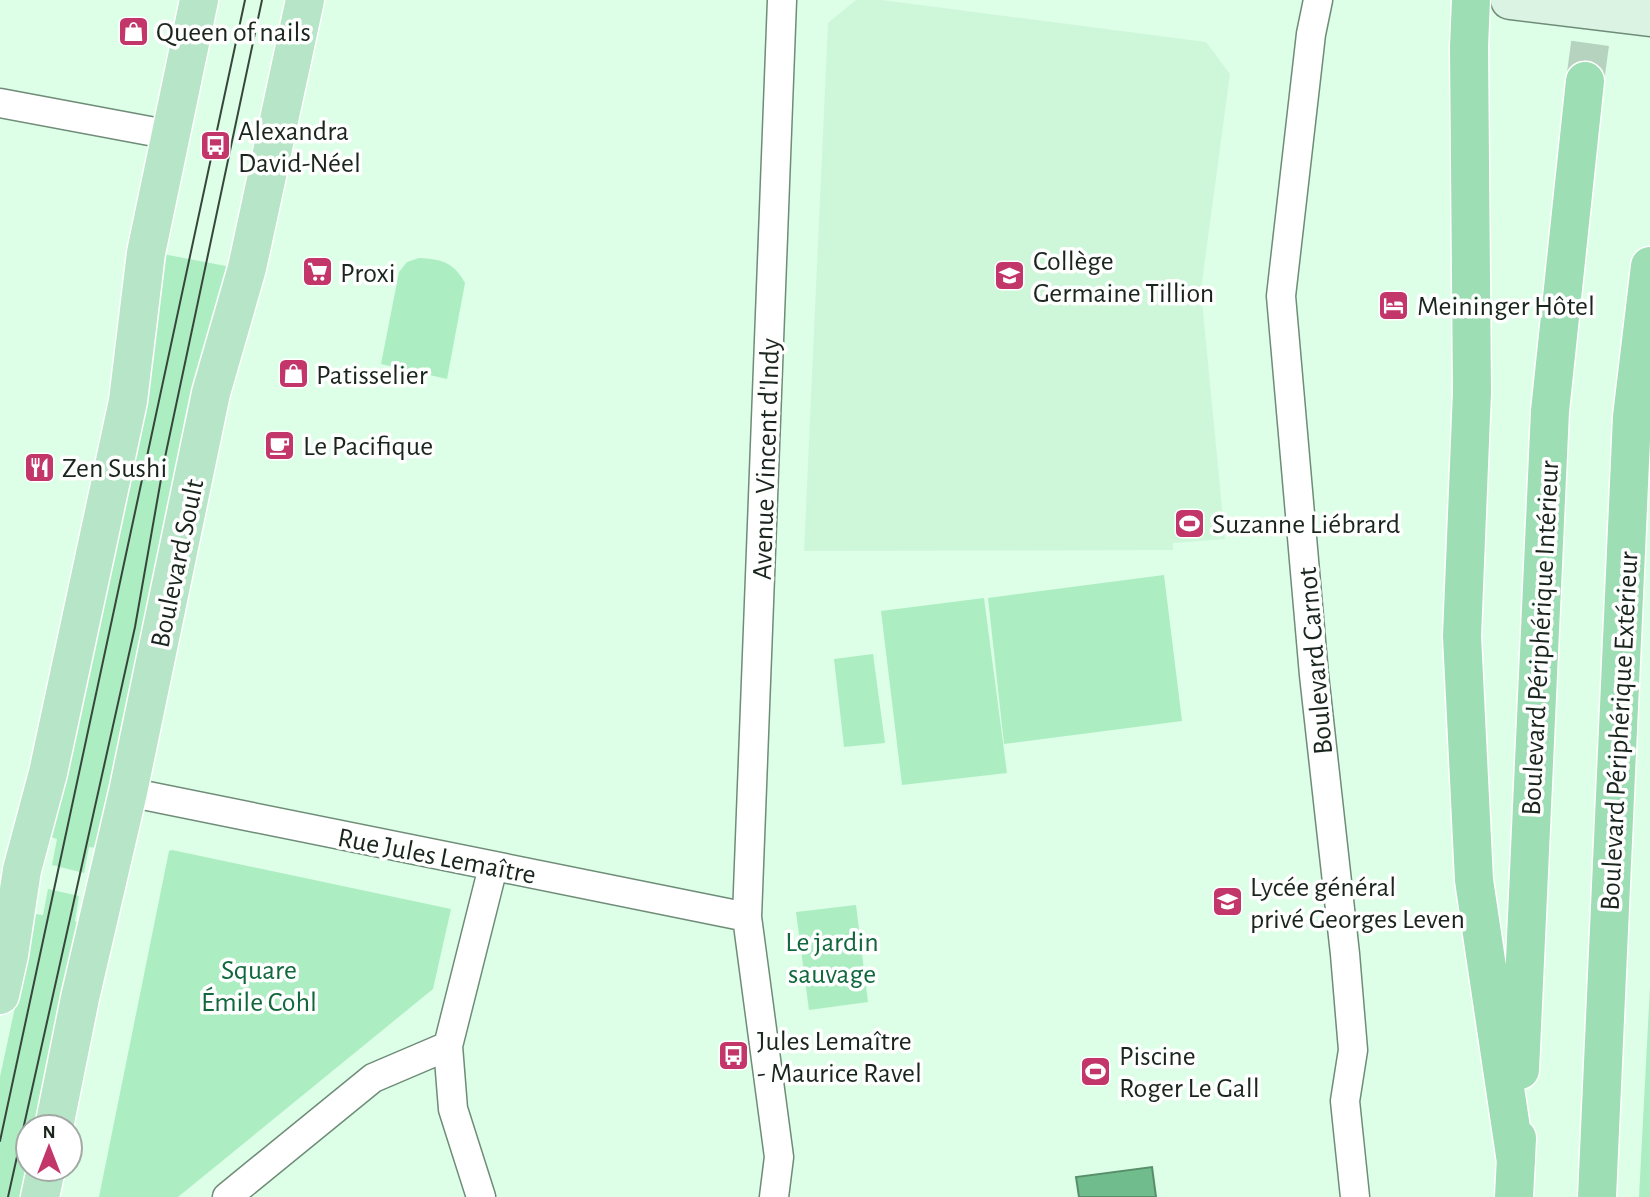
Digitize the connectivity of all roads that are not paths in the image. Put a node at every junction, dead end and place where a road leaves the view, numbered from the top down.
1 (200, 0) edge
2 (305, 0) edge
3 (782, 0) edge
4 (1318, 0) edge
5 (1471, 0) edge
6 (1510, 0) edge
7 (1650, 17) edge
8 (1585, 81) tunnel mouth
9 (0, 103) edge
10 (171, 135) junction
11 (1650, 266) edge
12 (128, 792) junction
13 (494, 867) junction
14 (747, 917) junction
15 (0, 995) edge
16 (448, 1046) junction
17 (57, 1113) edge
18 (1515, 1179) edge
19 (227, 1197) edge
20 (481, 1197) edge
21 (774, 1197) edge
22 (1355, 1197) edge
23 (1597, 1197) edge

1 - 10 main road
2 - 12 main road, Boulevard Soult
3 - 14 street, Avenue Vincent d'Indy
4 - 22 street, Boulevard Carnot
5 - 18 highway
6 - 7 main road
8 - 18 highway, Boulevard Périphérique Intérieur
9 - 10 street
10 - 15 main road
11 - 23 highway, Boulevard Périphérique Extérieur
12 - 13 street, Rue Jules Lemaître
12 - 17 main road, Boulevard Soult
13 - 14 street, Rue Jules Lemaître
13 - 16 street
14 - 21 street, Avenue Vincent d'Indy
16 - 19 street
16 - 20 street

